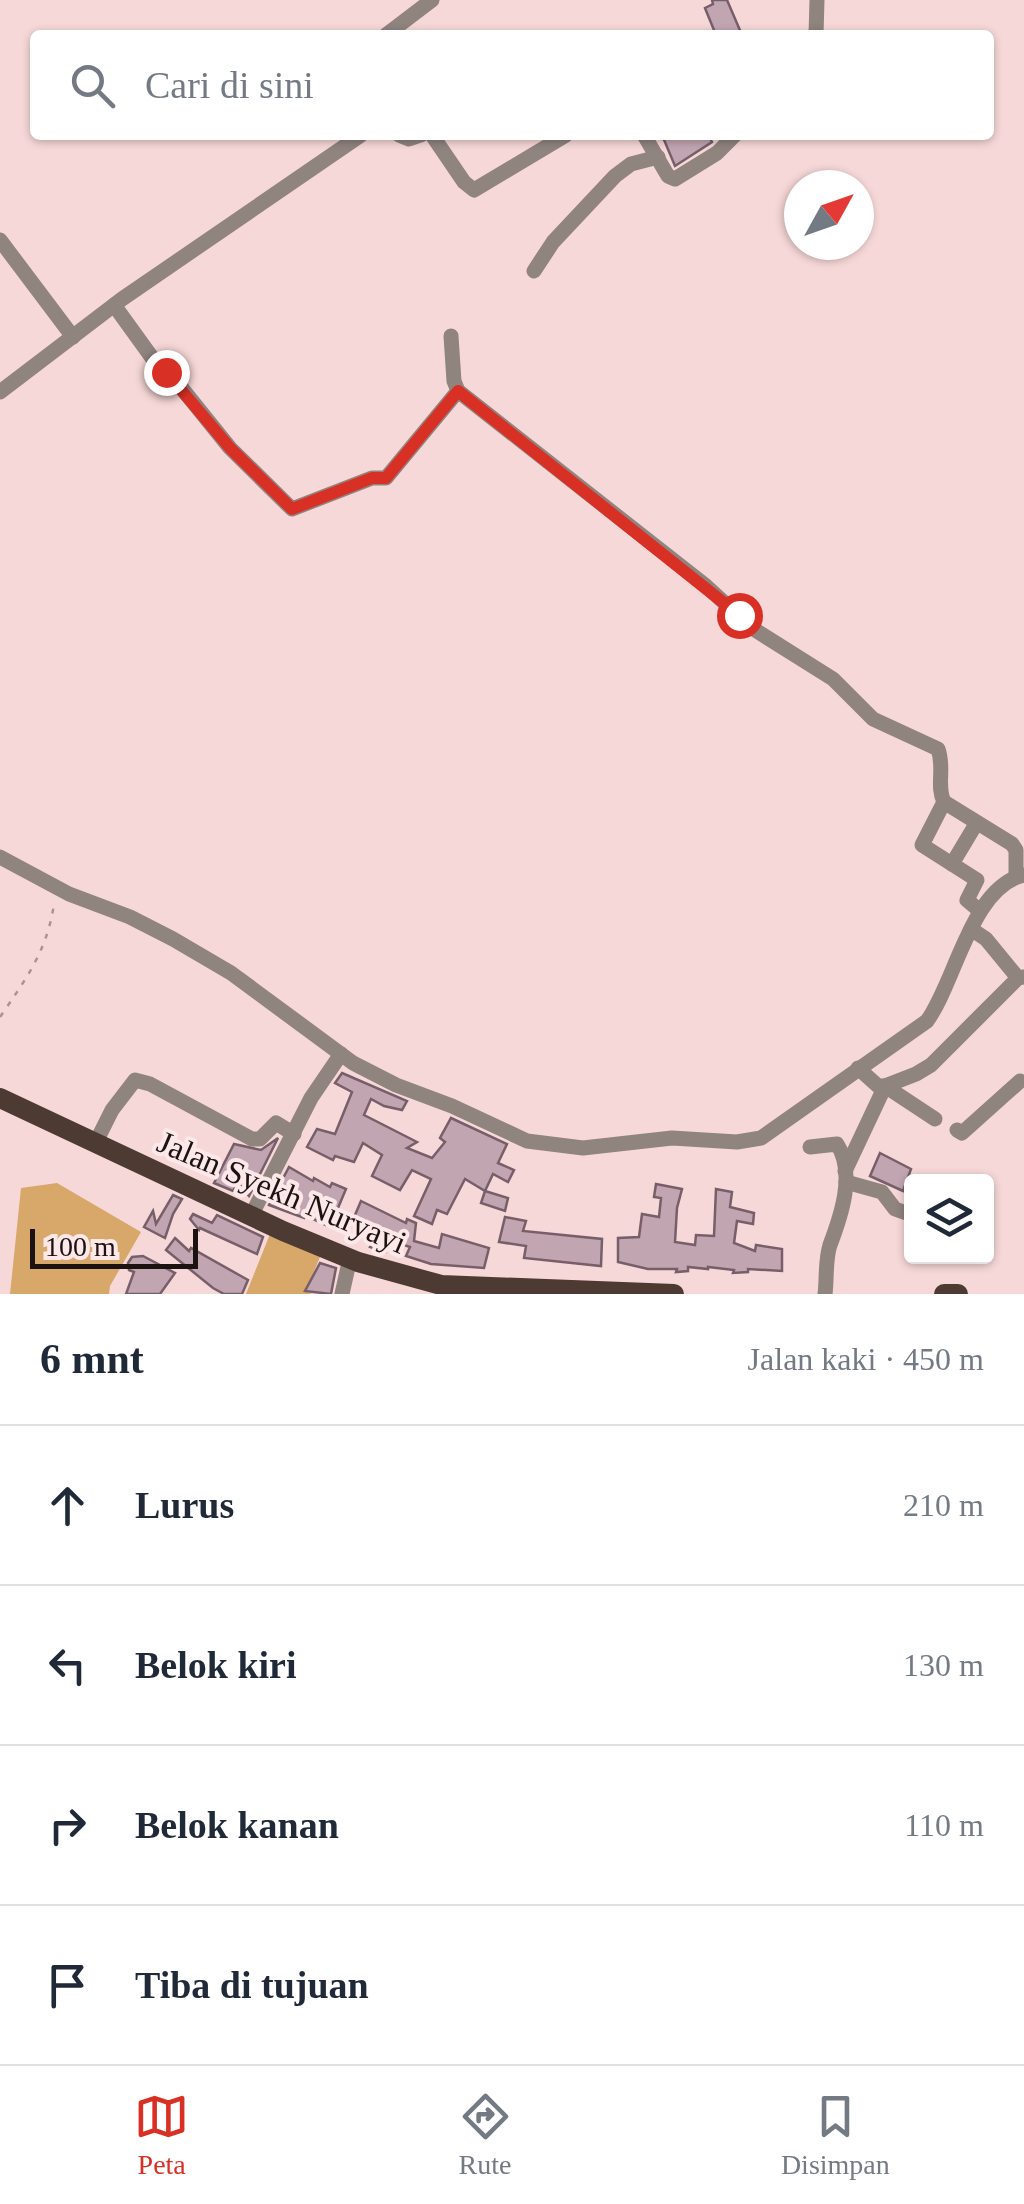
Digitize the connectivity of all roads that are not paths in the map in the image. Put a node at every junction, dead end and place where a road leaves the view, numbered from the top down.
1 (432, 0) edge
2 (816, 0) edge
3 (393, 30) edge
4 (816, 30) edge
5 (354, 140) edge
6 (435, 140) edge
7 (558, 140) edge
8 (647, 140) edge
9 (730, 140) edge
10 (658, 158) junction
11 (0, 240) edge
12 (534, 271) dead end
13 (114, 305) junction
14 (73, 336) junction
15 (451, 336) dead end
16 (458, 391) junction
17 (0, 392) edge
18 (944, 802) junction
19 (976, 824) junction
20 (0, 857) edge
21 (952, 864) junction
22 (1020, 876) edge
23 (980, 911) junction
24 (971, 929) junction
25 (1021, 977) edge
26 (339, 1057) junction
27 (861, 1071) junction
28 (1023, 1081) edge
29 (885, 1086) junction
30 (0, 1098) edge
31 (935, 1119) dead end
32 (957, 1130) dead end
33 (294, 1134) junction
34 (95, 1144) junction
35 (810, 1147) dead end
36 (845, 1176) junction
37 (904, 1212) edge
38 (251, 1216) junction
39 (350, 1258) junction
40 (507, 1291) edge
41 (342, 1294) edge
42 (674, 1294) edge
43 (825, 1294) edge
44 (944, 1294) edge
45 (958, 1294) edge

1 - 3 street
2 - 4 street
5 - 13 street
6 - 7 street
8 - 10 street
9 - 10 street
10 - 12 street
11 - 14 street
13 - 14 street
13 - 16 street
14 - 17 street
15 - 16 street
16 - 18 street
18 - 19 street
18 - 21 street
19 - 21 street
19 - 22 street
20 - 26 street
21 - 23 street
22 - 23 street
23 - 24 street
24 - 25 street
24 - 27 street
25 - 29 street
26 - 27 street
26 - 33 street
27 - 29 street
28 - 32 street
29 - 31 street
29 - 36 street
30 - 34 main road, Jalan Syekh Nuryayi
33 - 34 street
33 - 38 street
34 - 38 main road, Jalan Syekh Nuryayi
35 - 36 street
36 - 37 street
36 - 43 street
38 - 39 main road, Jalan Syekh Nuryayi
39 - 40 main road, Jalan Syekh Nuryayi
39 - 41 street
40 - 42 main road, Jalan Syekh Nuryayi
44 - 45 main road

